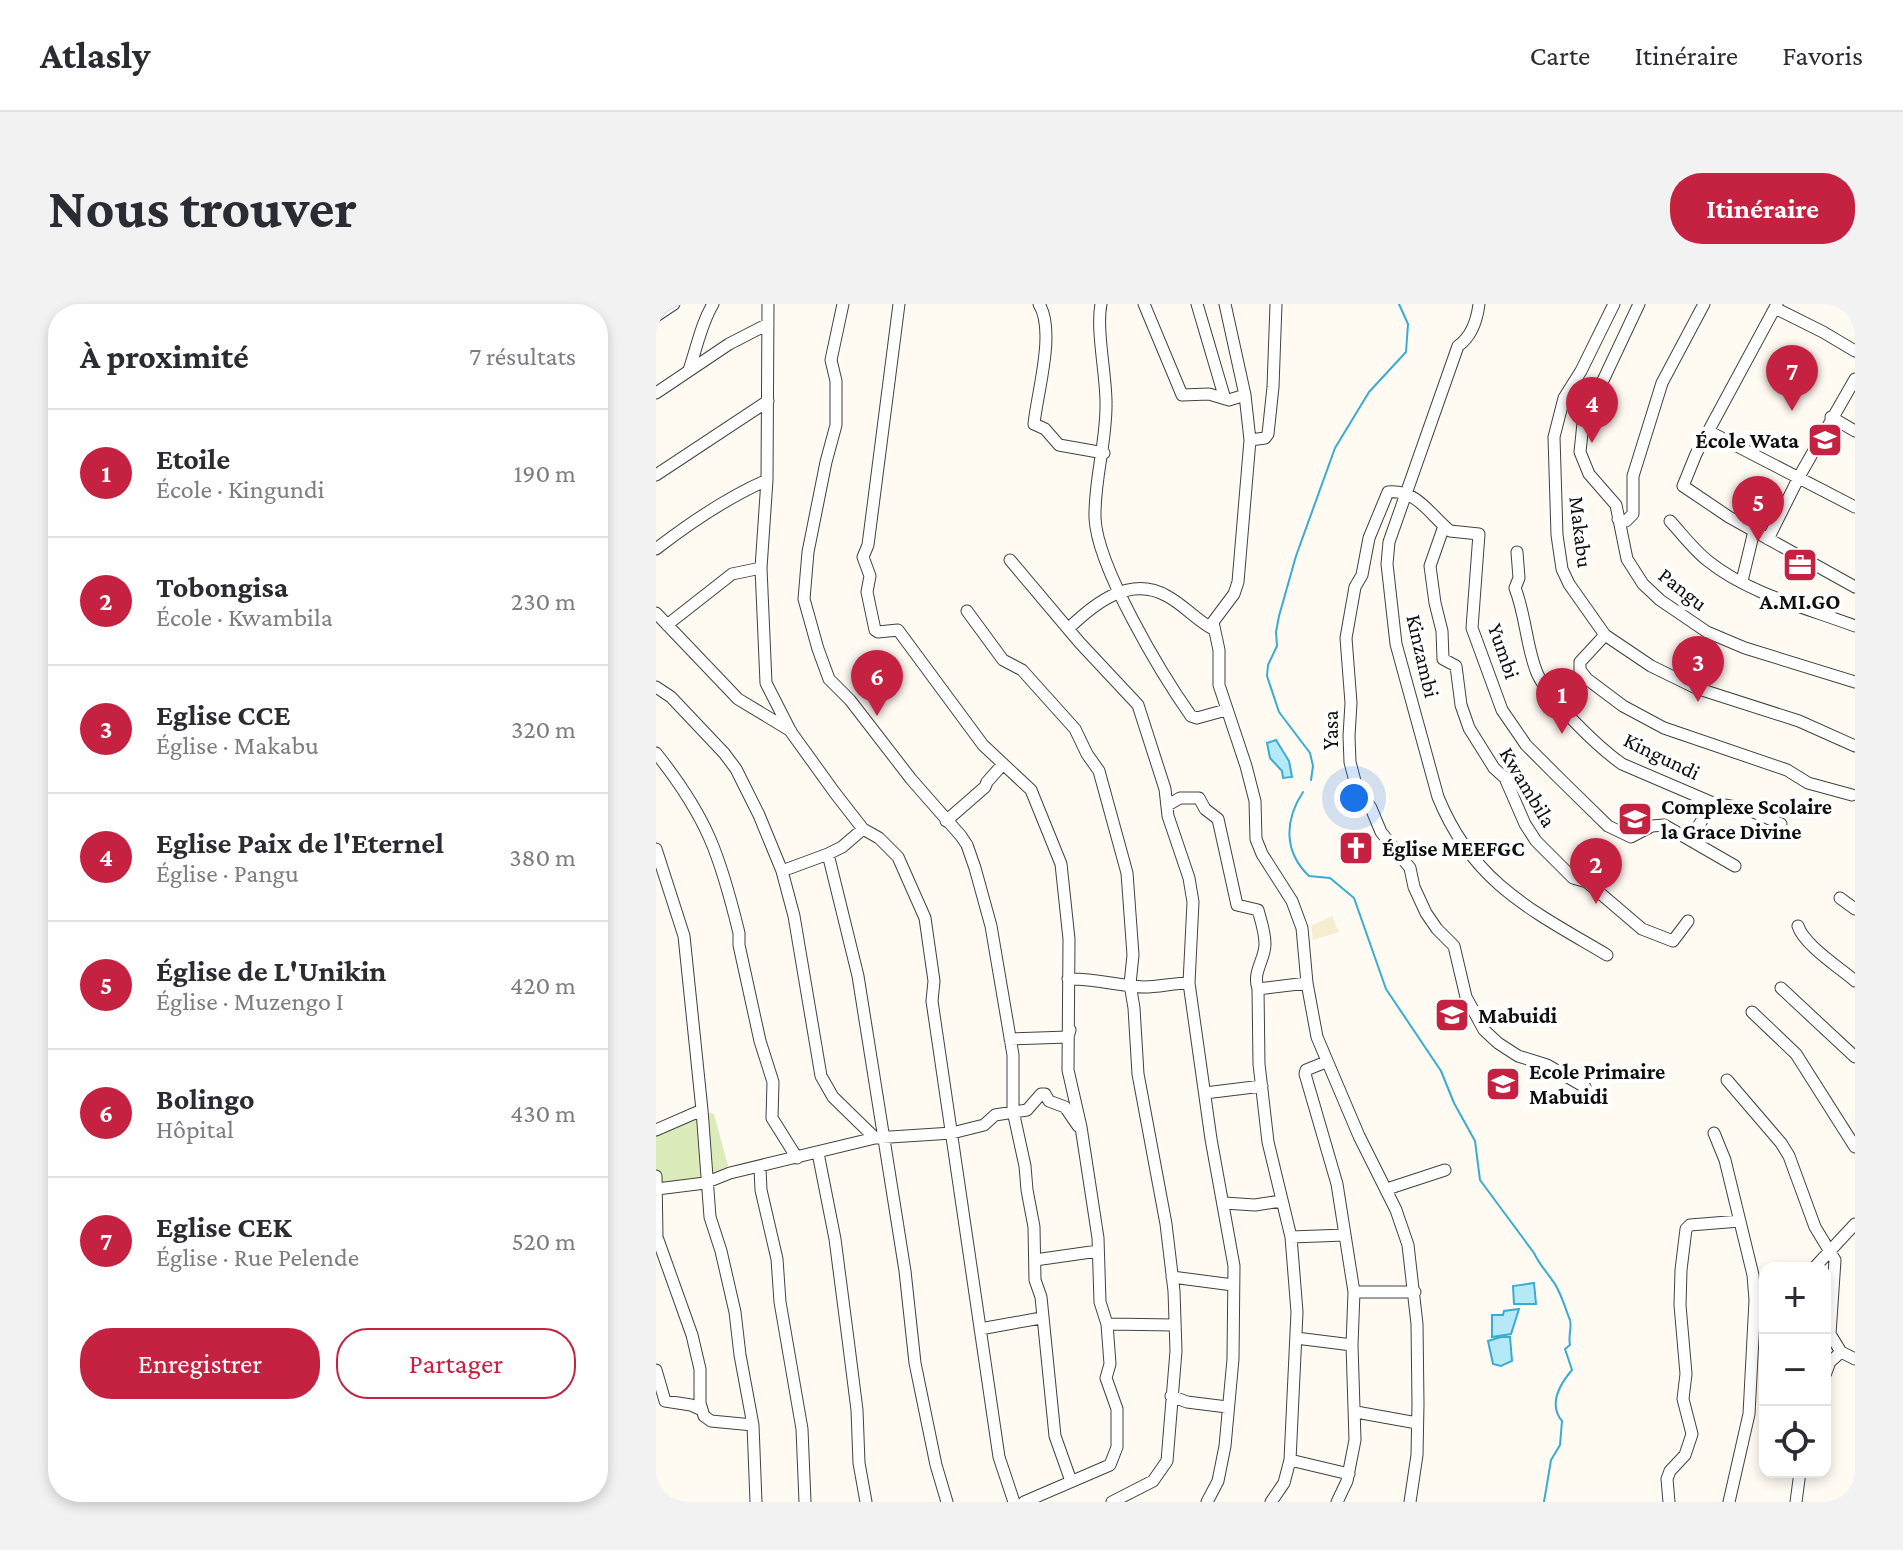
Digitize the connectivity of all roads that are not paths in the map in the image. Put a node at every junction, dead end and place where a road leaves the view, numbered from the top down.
1 (674, 304) edge
2 (713, 304) edge
3 (768, 304) edge
4 (843, 304) edge
5 (899, 304) edge
6 (1039, 304) edge
7 (1101, 304) edge
8 (1144, 304) edge
9 (1197, 304) edge
10 (1225, 304) edge
11 (1276, 304) edge
12 (1479, 304) edge
13 (1614, 304) edge
14 (1639, 304) edge
15 (1704, 304) edge
16 (1776, 306) edge
17 (656, 316) edge
18 (768, 324) junction
19 (1855, 351) edge
20 (689, 370) junction
21 (1855, 379) edge
22 (656, 393) edge
23 (1245, 395) junction
24 (1225, 399) junction
25 (768, 401) junction
26 (1831, 417) junction
27 (1708, 431) junction
28 (1855, 431) edge
29 (1250, 440) junction
30 (1104, 453) junction
31 (656, 475) edge
32 (1798, 479) junction
33 (767, 480) junction
34 (1407, 494) junction
35 (1855, 507) edge
36 (1618, 519) junction
37 (1670, 521) dead end
38 (1444, 526) junction
39 (1754, 531) junction
40 (1768, 539) junction
41 (656, 549) edge
42 (1517, 552) dead end
43 (1010, 560) dead end
44 (761, 568) junction
45 (1742, 581) junction
46 (1855, 587) edge
47 (1120, 591) junction
48 (967, 611) dead end
49 (656, 613) edge
50 (667, 625) junction
51 (1855, 626) edge
52 (1069, 628) junction
53 (1213, 629) junction
54 (1605, 635) junction
55 (1855, 682) edge
56 (656, 687) edge
57 (1226, 710) junction
58 (791, 732) junction
59 (1855, 746) edge
60 (656, 753) edge
61 (1003, 764) junction
62 (1852, 795) dead end
63 (1713, 803) junction
64 (1168, 805) junction
65 (946, 821) junction
66 (1781, 824) dead end
67 (863, 829) junction
68 (1690, 839) junction
69 (656, 849) edge
70 (828, 854) junction
71 (1735, 866) dead end
72 (782, 871) junction
73 (1840, 898) dead end
74 (1855, 909) edge
75 (1688, 921) dead end
76 (1798, 926) dead end
77 (1607, 955) dead end
78 (1068, 979) junction
79 (1855, 981) edge
80 (1189, 983) junction
81 (1307, 983) junction
82 (1130, 984) junction
83 (1781, 988) dead end
84 (1258, 989) junction
85 (1752, 1012) dead end
86 (1070, 1029) junction
87 (1010, 1039) junction
88 (1855, 1057) edge
89 (1326, 1062) junction
90 (1727, 1080) dead end
91 (1262, 1086) junction
92 (1585, 1087) dead end
93 (1205, 1093) junction
94 (702, 1110) junction
95 (1013, 1111) junction
96 (1081, 1127) junction
97 (656, 1130) edge
98 (952, 1133) junction
99 (1714, 1133) dead end
100 (879, 1138) junction
101 (1855, 1147) edge
102 (818, 1153) junction
103 (797, 1158) junction
104 (760, 1168) junction
105 (1445, 1170) dead end
106 (656, 1176) edge
107 (705, 1183) junction
108 (657, 1189) edge
109 (1387, 1189) junction
110 (1281, 1201) junction
111 (1224, 1203) junction
112 (1740, 1221) junction
113 (1855, 1224) edge
114 (1345, 1235) junction
115 (1291, 1237) junction
116 (1098, 1251) junction
117 (1829, 1252) junction
118 (1035, 1260) junction
119 (1820, 1262) edge
120 (1759, 1276) edge
121 (1172, 1277) junction
122 (1233, 1285) junction
123 (1354, 1292) junction
124 (1415, 1292) junction
125 (1041, 1318) junction
126 (1107, 1324) junction
127 (1175, 1325) junction
128 (980, 1329) junction
129 (1296, 1338) junction
130 (1352, 1345) junction
131 (1841, 1352) junction
132 (1855, 1359) edge
133 (1831, 1361) edge
134 (656, 1370) edge
135 (1171, 1396) junction
136 (1227, 1407) junction
137 (702, 1410) junction
138 (1356, 1412) junction
139 (1417, 1423) junction
140 (753, 1425) junction
141 (1290, 1460) junction
142 (1349, 1474) junction
143 (1799, 1478) edge
144 (1071, 1481) junction
145 (756, 1502) edge
146 (805, 1502) edge
147 (866, 1502) edge
148 (947, 1502) edge
149 (1014, 1502) edge
150 (1024, 1502) edge
151 (1112, 1502) edge
152 (1207, 1502) edge
153 (1271, 1502) edge
154 (1337, 1502) edge
155 (1410, 1502) edge
156 (1669, 1502) edge
157 (1729, 1502) edge
158 (1796, 1502) edge

1 - 17 street
2 - 20 street
3 - 18 street
4 - 65 street
5 - 61 street
6 - 30 street
7 - 30 street
8 - 24 street
9 - 24 street
10 - 23 street
11 - 29 street
12 - 34 street, Kinzambi
13 - 54 street, Makabu
14 - 36 street, Pangu
15 - 36 street
16 - 19 street
16 - 27 street
18 - 20 street
18 - 25 street
20 - 22 street
21 - 26 street
23 - 24 street
23 - 29 street
25 - 31 street
25 - 33 street
26 - 28 street
26 - 32 street
27 - 32 street
27 - 39 street
29 - 53 street
30 - 47 street
32 - 35 street
32 - 40 street
33 - 41 street
33 - 44 street
34 - 38 street, Yumbi
34 - 77 street, Kinzambi
34 - 92 street, Yasa
36 - 55 street, Pangu
37 - 45 street
38 - 68 street, Yumbi
38 - 75 street, Kwambila
39 - 40 street
39 - 45 street
40 - 46 street
42 - 63 street, Kingundi
43 - 52 street
44 - 50 street
44 - 58 street
45 - 51 street
47 - 52 street
47 - 53 street
47 - 57 street
48 - 82 street
49 - 50 street
50 - 58 street
52 - 64 street
53 - 57 street
54 - 59 street, Makabu
54 - 62 street
56 - 72 street
57 - 81 street
58 - 67 street
60 - 103 street
61 - 65 street
61 - 78 street
63 - 66 street, Kingundi
63 - 68 street
64 - 80 street
64 - 84 street
65 - 87 street
67 - 70 street
67 - 98 street
68 - 71 street, Yumbi
69 - 94 street
70 - 72 street
70 - 100 street
72 - 100 street
73 - 74 street
76 - 79 street
78 - 82 street
78 - 86 street
80 - 82 street
80 - 93 street
81 - 84 street
81 - 89 street
82 - 121 street
83 - 88 street
84 - 91 street
85 - 101 street
86 - 87 street
86 - 96 street
87 - 95 street
89 - 109 street
89 - 114 street
90 - 117 street
91 - 93 street
91 - 110 street
93 - 111 street
94 - 97 street
94 - 107 street
95 - 96 street
95 - 98 street
95 - 118 street
96 - 116 street
98 - 100 street
98 - 128 street
99 - 112 street
100 - 102 street
100 - 148 street
102 - 103 street
102 - 147 street
103 - 104 street
104 - 107 street
104 - 146 street
105 - 109 street
106 - 108 street
107 - 108 street
107 - 140 street
108 - 137 street
109 - 124 street
110 - 111 street
110 - 115 street
111 - 122 street
112 - 120 street
112 - 156 street
113 - 117 street
114 - 115 street
114 - 123 street
115 - 129 street
116 - 118 street
116 - 126 street
117 - 119 street
117 - 131 street
118 - 125 street
120 - 157 street
121 - 122 street
121 - 127 street
122 - 136 street
123 - 124 street
123 - 130 street
124 - 139 street
125 - 128 street
125 - 144 street
126 - 127 street
126 - 144 street
127 - 135 street
128 - 149 street
129 - 130 street
129 - 141 street
130 - 138 street
131 - 132 street
131 - 133 street
134 - 137 street
135 - 136 street
135 - 151 street
136 - 152 street
137 - 140 street
138 - 139 street
138 - 142 street
139 - 155 street
140 - 145 street
141 - 142 street
141 - 153 street
142 - 154 street
143 - 158 street
144 - 150 street

